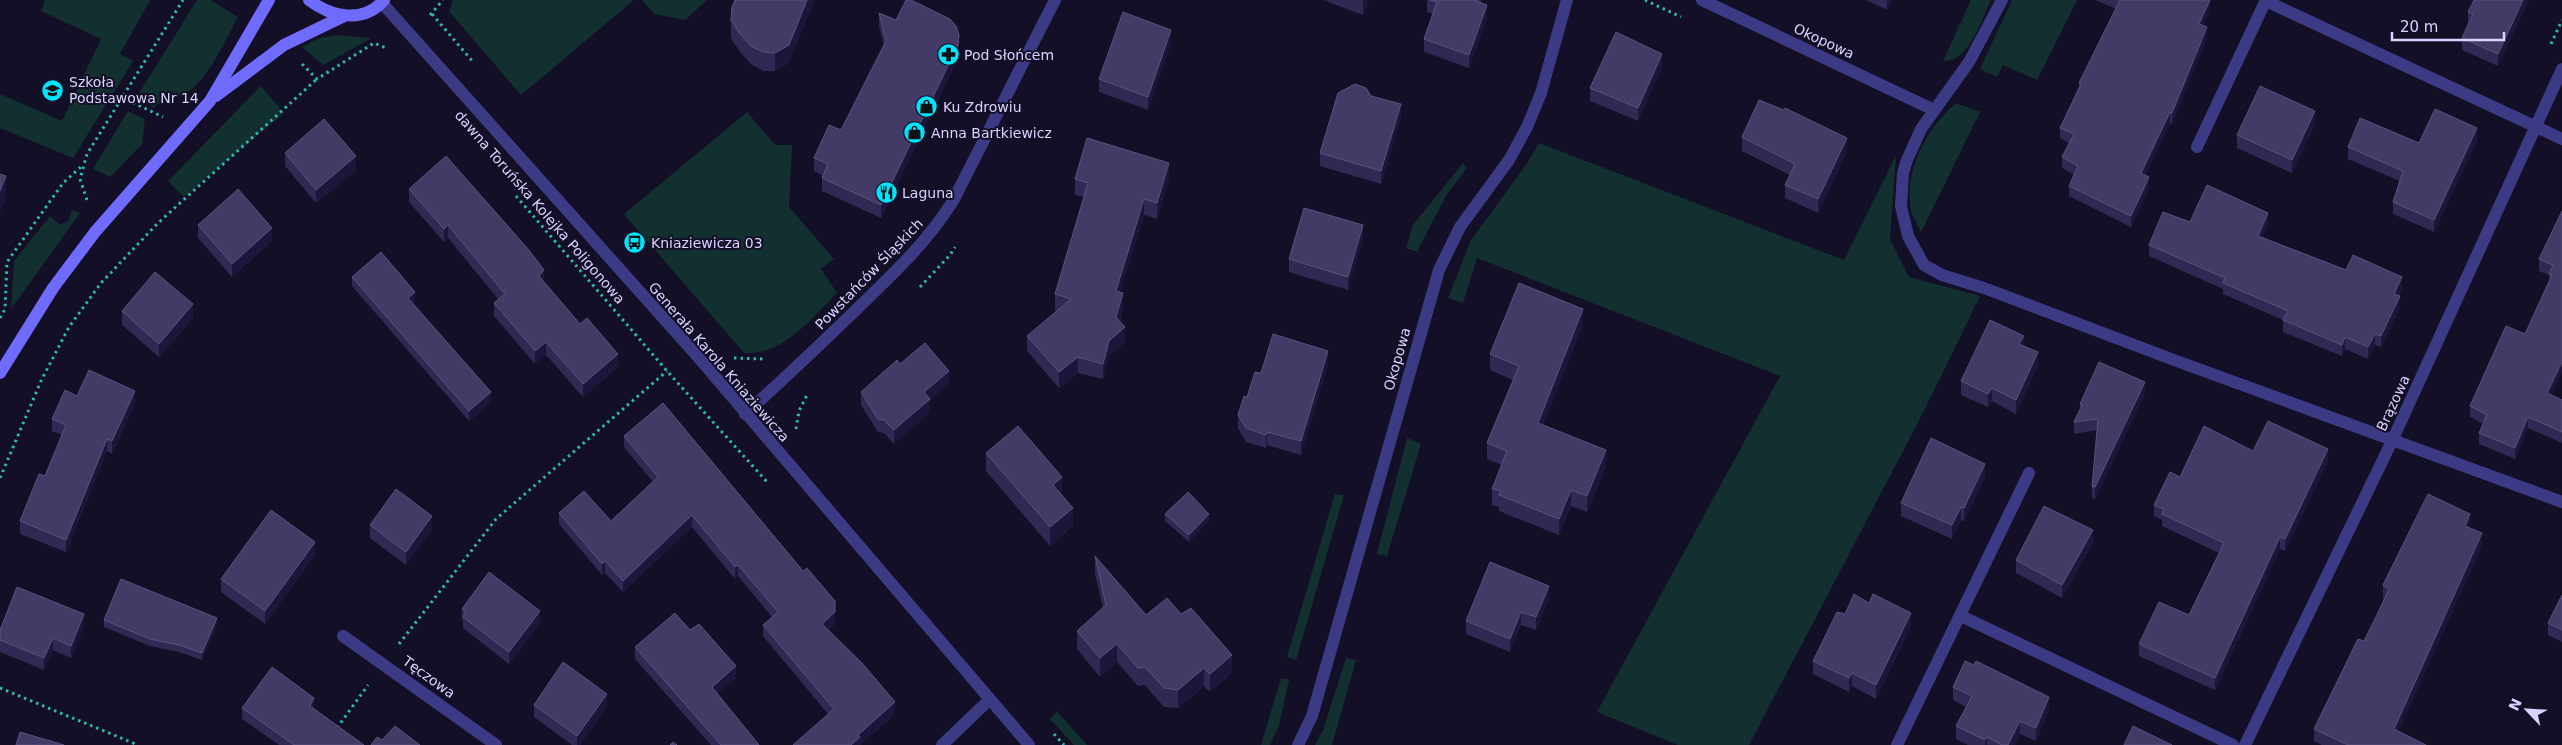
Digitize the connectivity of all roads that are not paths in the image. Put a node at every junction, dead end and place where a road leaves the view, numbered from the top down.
1 (269, 0) edge
2 (309, 0) edge
3 (1055, 0) edge
4 (1567, 0) edge
5 (1702, 0) edge
6 (2002, 0) edge
7 (2266, 0) edge
8 (383, 1) edge
9 (344, 16) junction
10 (2562, 70) edge
11 (210, 101) junction
12 (1934, 110) junction
13 (2536, 126) junction
14 (2562, 139) edge
15 (2198, 146) dead end
16 (0, 373) edge
17 (745, 414) junction
18 (2392, 441) junction
19 (2029, 473) dead end
20 (2562, 502) edge
21 (1960, 616) junction
22 (343, 636) dead end
23 (989, 700) junction
24 (496, 745) edge
25 (942, 745) edge
26 (1029, 745) edge
27 (1298, 745) edge
28 (1897, 745) edge
29 (2233, 745) edge
30 (2245, 745) edge

1 - 11 street
2 - 9 street
3 - 17 street, Powstańców Śląskich
4 - 27 street, Okopowa
5 - 12 street, Okopowa
6 - 12 street
7 - 13 street
7 - 15 street
8 - 9 street
8 - 17 street, Generała Karola Kniaziewicza
9 - 11 street
10 - 13 street, Brązowa
11 - 16 street
12 - 18 street
13 - 14 street
13 - 18 street, Brązowa
17 - 23 street, Generała Karola Kniaziewicza
18 - 20 street
18 - 30 street, Brązowa
19 - 21 street
21 - 28 street
21 - 29 street
22 - 24 street, Tęczowa
23 - 25 street
23 - 26 street, Generała Karola Kniaziewicza

